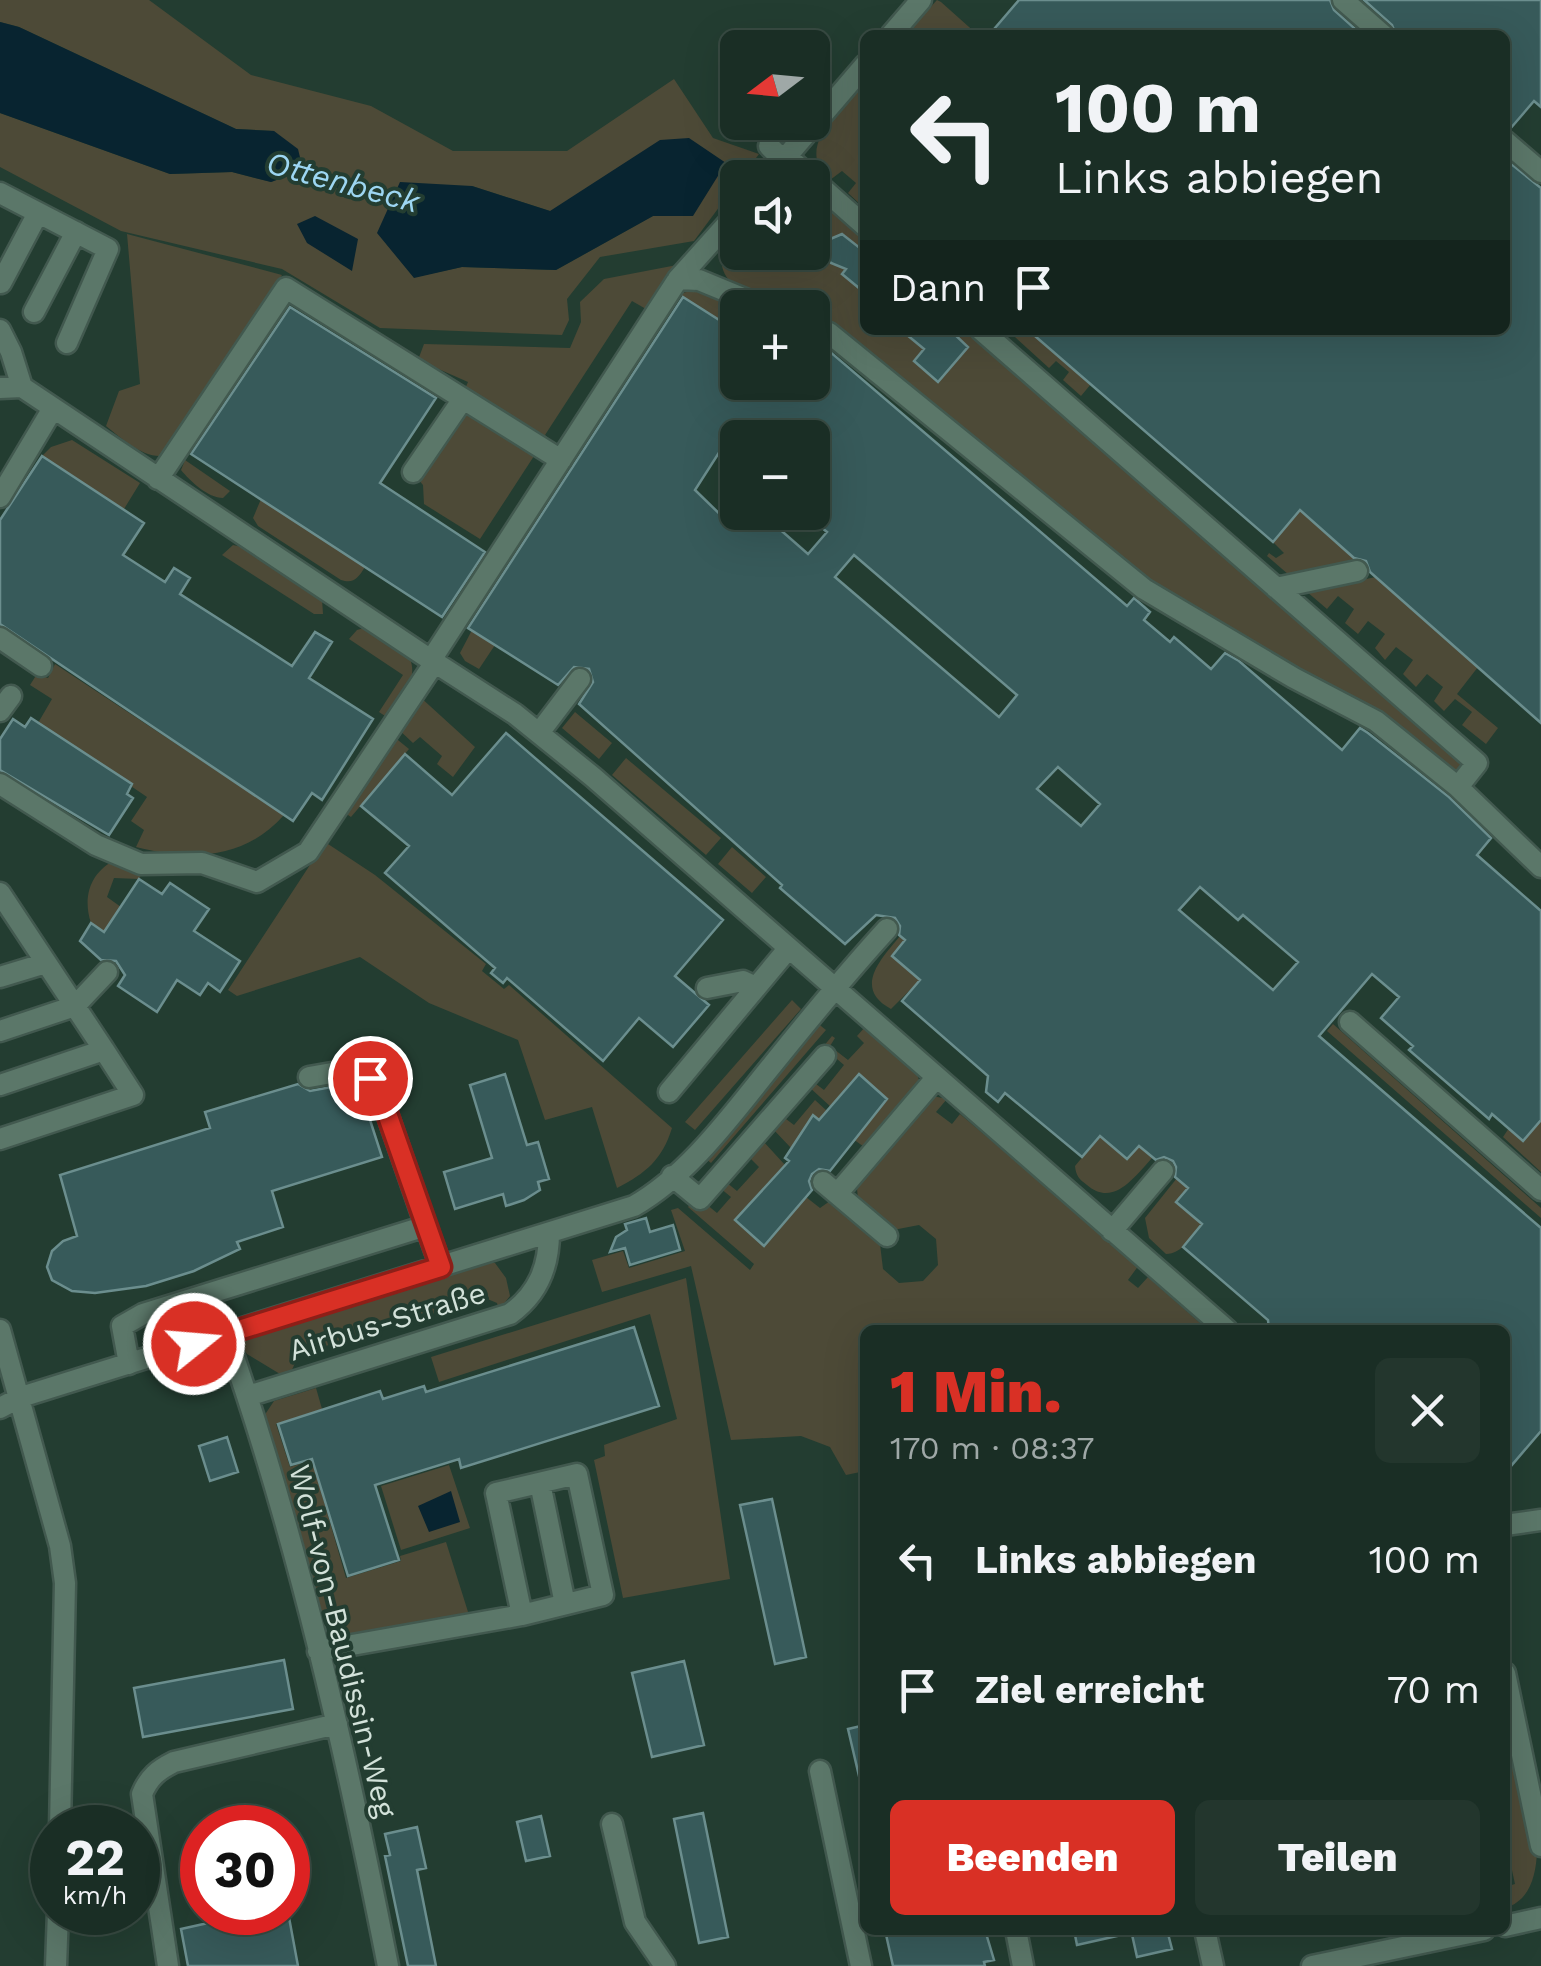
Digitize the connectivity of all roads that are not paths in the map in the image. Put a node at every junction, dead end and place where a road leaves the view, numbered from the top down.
1 (921, 0) edge
2 (1343, 0) edge
3 (895, 30) edge
4 (1377, 30) edge
5 (860, 71) edge
6 (1510, 144) edge
7 (778, 151) junction
8 (775, 160) edge
9 (789, 160) edge
10 (1541, 172) edge
11 (0, 194) edge
12 (830, 194) edge
13 (38, 213) junction
14 (860, 221) edge
15 (76, 232) junction
16 (720, 232) edge
17 (678, 279) junction
18 (1, 283) edge
19 (724, 290) edge
20 (34, 312) dead end
21 (0, 330) edge
22 (830, 334) edge
23 (987, 335) edge
24 (67, 343) dead end
25 (22, 387) junction
26 (0, 388) edge
27 (463, 399) junction
28 (52, 410) junction
29 (560, 460) junction
30 (414, 472) dead end
31 (158, 479) junction
32 (0, 497) edge
33 (1357, 571) dead end
34 (1276, 588) junction
35 (0, 638) edge
36 (433, 661) junction
37 (41, 666) dead end
38 (580, 678) dead end
39 (545, 746) junction
40 (0, 784) edge
41 (1458, 787) junction
42 (1541, 867) edge
43 (0, 893) edge
44 (9, 922) edge
45 (887, 929) dead end
46 (788, 949) junction
47 (46, 963) junction
48 (107, 972) dead end
49 (0, 977) edge
50 (756, 987) junction
51 (707, 988) dead end
52 (833, 988) junction
53 (75, 1006) junction
54 (1350, 1022) dead end
55 (0, 1031) edge
56 (104, 1050) junction
57 (825, 1056) dead end
58 (309, 1077) dead end
59 (936, 1078) junction
60 (0, 1086) edge
61 (669, 1092) dead end
62 (0, 1139) edge
63 (1164, 1171) dead end
64 (672, 1176) junction
65 (1541, 1190) edge
66 (426, 1226) junction
67 (1112, 1231) junction
68 (550, 1233) junction
69 (887, 1236) dead end
70 (441, 1267) junction
71 (1221, 1325) edge
72 (0, 1330) edge
73 (226, 1334) junction
74 (128, 1364) junction
75 (248, 1396) junction
76 (21, 1397) junction
77 (0, 1408) edge
78 (540, 1483) junction
79 (1541, 1520) edge
80 (1510, 1524) edge
81 (566, 1604) junction
82 (522, 1614) junction
83 (318, 1651) junction
84 (1510, 1697) edge
85 (337, 1724) junction
86 (820, 1772) dead end
87 (60, 1805) edge
88 (612, 1824) dead end
89 (1541, 1846) edge
90 (1541, 1918) edge
91 (1510, 1925) edge
92 (57, 1935) edge
93 (1017, 1935) edge
94 (1206, 1935) edge
95 (1460, 1935) edge
96 (56, 1966) edge
97 (168, 1966) edge
98 (388, 1966) edge
99 (665, 1966) edge
100 (862, 1966) edge
101 (1024, 1966) edge
102 (1214, 1966) edge
103 (1312, 1966) edge

1 - 3 street
2 - 4 street
5 - 7 street
6 - 10 street
7 - 8 street
7 - 9 street
11 - 13 street
12 - 14 street
13 - 15 street
13 - 18 street
15 - 20 street
15 - 24 street
16 - 17 street
17 - 19 street
17 - 29 street
21 - 25 street
22 - 41 street
23 - 34 street
25 - 26 street
25 - 28 street
27 - 29 street
27 - 30 street
27 - 31 street
28 - 31 street
28 - 32 street
29 - 36 street
31 - 36 street
33 - 34 street
34 - 41 street
35 - 37 street
36 - 39 street
36 - 40 street
38 - 39 street
39 - 46 street
41 - 42 street
43 - 44 street
44 - 47 street
45 - 52 street, Airbus-Straße
46 - 50 street
46 - 52 street
47 - 49 street
47 - 53 street
48 - 53 street
50 - 51 street
50 - 61 street
52 - 59 street
52 - 64 street, Airbus-Straße
53 - 55 street
53 - 56 street
54 - 65 street
56 - 60 street
56 - 62 street
57 - 64 street
58 - 66 street
59 - 67 street
59 - 69 street
63 - 67 street
64 - 68 street, Airbus-Straße
66 - 70 street
66 - 74 street
67 - 71 street
68 - 70 street, Airbus-Straße
68 - 75 street, Airbus-Straße
70 - 73 street, Airbus-Straße
72 - 76 street
73 - 74 street, Airbus-Straße
73 - 75 street, Wolf-von-Baudissin-Weg
74 - 76 street, Airbus-Straße
75 - 83 street, Wolf-von-Baudissin-Weg
76 - 77 street, Airbus-Straße
76 - 87 street
78 - 81 street
78 - 81 street
78 - 82 street
79 - 80 street
81 - 82 street
82 - 83 street
83 - 85 street, Wolf-von-Baudissin-Weg
84 - 89 street
85 - 97 street
85 - 98 street, Wolf-von-Baudissin-Weg
86 - 100 street
88 - 99 street
90 - 91 street
92 - 96 street
93 - 101 street
94 - 102 street
95 - 103 street

